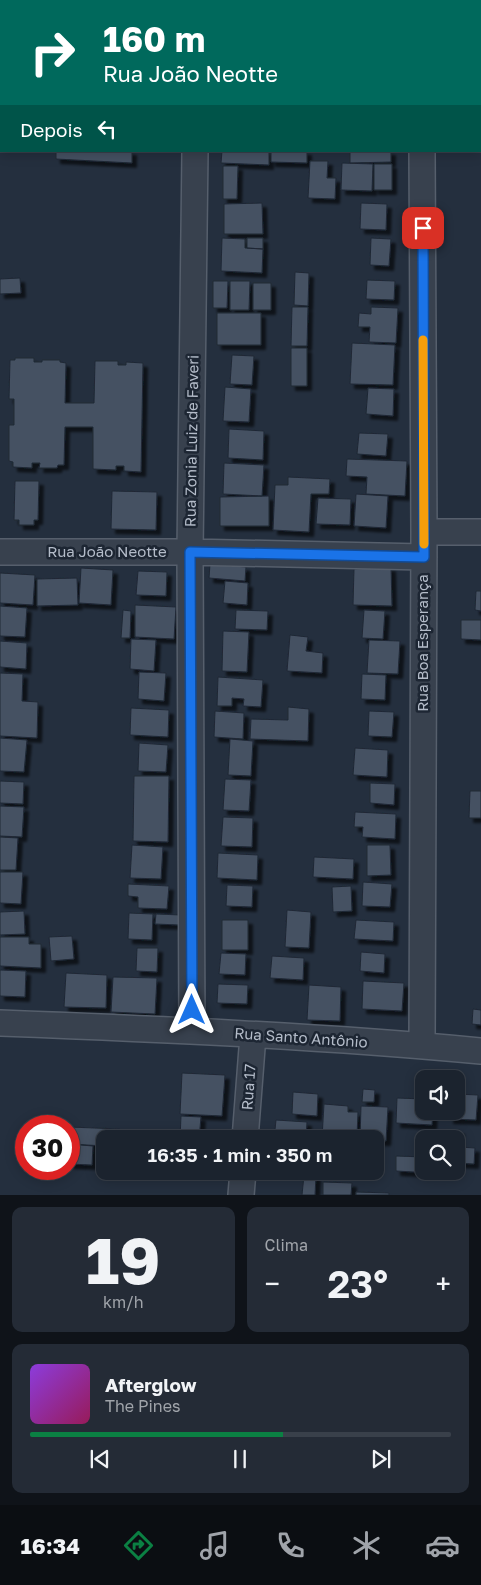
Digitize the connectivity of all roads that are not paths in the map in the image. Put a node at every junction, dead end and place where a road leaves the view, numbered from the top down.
1 (196, 152) edge
2 (422, 152) edge
3 (424, 532) junction
4 (481, 532) edge
5 (0, 552) edge
6 (190, 552) junction
7 (424, 557) junction
8 (0, 1023) edge
9 (192, 1030) junction
10 (253, 1035) junction
11 (422, 1045) junction
12 (481, 1051) edge
13 (246, 1130) edge
14 (242, 1180) edge
15 (241, 1195) edge

1 - 6 street, Rua Zonia Luiz de Faveri
2 - 3 street, Rua Boa Esperança
3 - 4 street
3 - 7 street, Rua Boa Esperança
5 - 6 street, Rua João Neotte
6 - 7 street, Rua João Neotte
6 - 9 street, Rua Zonia Luiz de Faveri
7 - 11 street, Rua Boa Esperança
8 - 9 street, Rua Santo Antônio
9 - 10 street, Rua Santo Antônio
10 - 11 street, Rua Santo Antônio
10 - 13 street, Rua 17
11 - 12 street, Rua Santo Antônio
14 - 15 street

